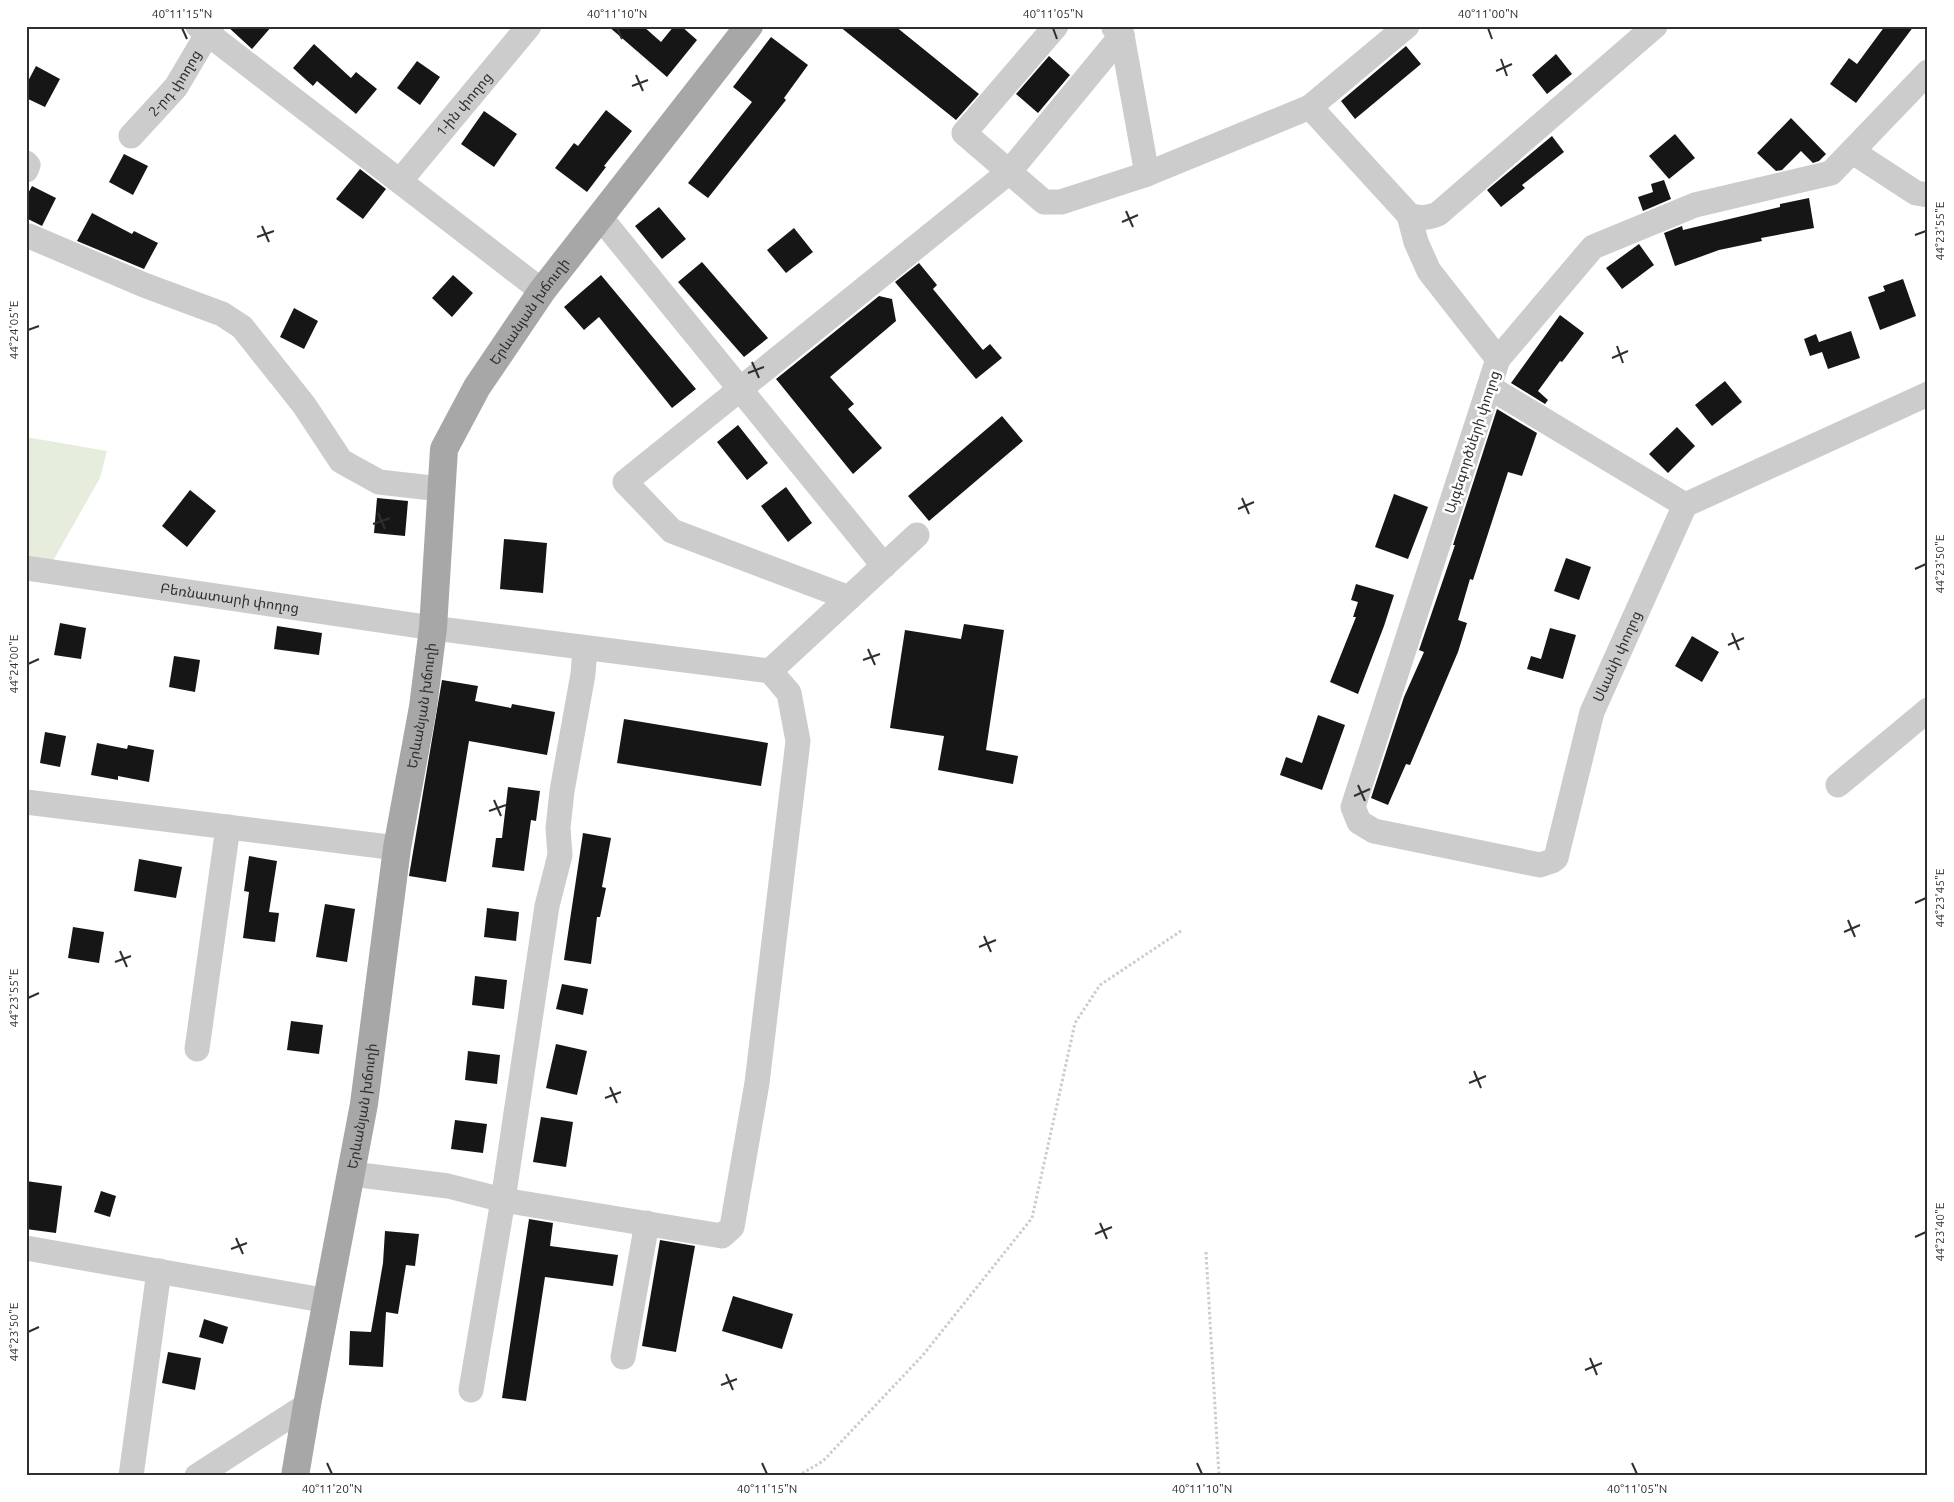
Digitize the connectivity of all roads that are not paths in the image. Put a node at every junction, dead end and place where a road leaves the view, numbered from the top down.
1 (529, 26) edge
2 (749, 26) edge
3 (1056, 26) edge
4 (1406, 26) edge
5 (1655, 26) edge
6 (206, 28) edge
7 (1117, 31) edge
8 (1928, 72) edge
9 (1310, 107) junction
10 (131, 136) dead end
11 (1853, 152) junction
12 (26, 163) edge
13 (26, 170) edge
14 (1009, 172) junction
15 (1147, 174) junction
16 (400, 181) junction
17 (1928, 195) edge
18 (1409, 215) junction
19 (600, 217) junction
20 (27, 236) edge
21 (542, 291) junction
22 (1498, 359) junction
23 (1490, 387) junction
24 (741, 390) junction
25 (1928, 394) edge
26 (441, 489) junction
27 (1685, 505) junction
28 (917, 535) dead end
29 (884, 566) junction
30 (26, 568) edge
31 (849, 598) junction
32 (434, 628) junction
33 (585, 648) junction
34 (770, 671) junction
35 (1928, 710) edge
36 (1838, 785) dead end
37 (26, 802) edge
38 (1353, 807) joint
39 (228, 827) junction
40 (397, 848) junction
41 (196, 1049) dead end
42 (352, 1174) junction
43 (503, 1200) junction
44 (647, 1223) junction
45 (26, 1248) edge
46 (159, 1271) junction
47 (328, 1301) junction
48 (624, 1357) dead end
49 (471, 1390) dead end
50 (306, 1405) junction
51 (131, 1476) edge
52 (197, 1476) edge
53 (296, 1476) edge

1 - 16 street, 1-ին փողոց
2 - 19 main road, Երևանյան խճուղի
3 - 14 street
4 - 9 street
5 - 18 street
6 - 10 street, 2-րդ փողոց
6 - 16 street
7 - 14 street
7 - 15 street
8 - 11 street, Այգեգործների փողոց
9 - 15 street
9 - 18 street
11 - 17 street
11 - 22 street, Այգեգործների փողոց
12 - 13 street
14 - 15 street
14 - 24 street
16 - 21 street
18 - 22 street
19 - 21 main road, Երևանյան խճուղի
19 - 24 street
20 - 26 street
21 - 26 main road, Երևանյան խճուղի
22 - 23 street, Այգեգործների փողոց
23 - 27 street
23 - 38 street, Այգեգործների փողոց
24 - 29 street
24 - 31 street
25 - 27 street
26 - 32 main road, Երևանյան խճուղի
27 - 38 street, Սևանի փողոց
28 - 29 street
29 - 31 street
30 - 32 street, Բեռնատարի փողոց
31 - 34 street
32 - 33 street, Բեռնատարի փողոց
32 - 40 main road, Երևանյան խճուղի
33 - 34 street, Բեռնատարի փողոց
33 - 43 street
34 - 44 street
35 - 36 street
37 - 39 street
39 - 40 street
39 - 41 street
40 - 42 main road, Երևանյան խճուղի
42 - 43 street
42 - 47 main road, Երևանյան խճուղի
43 - 44 street
43 - 49 street
44 - 48 street
45 - 46 street
46 - 47 street
46 - 51 street
47 - 50 main road, Երևանյան խճուղի
50 - 52 street
50 - 53 main road, Երևանյան խճուղի

